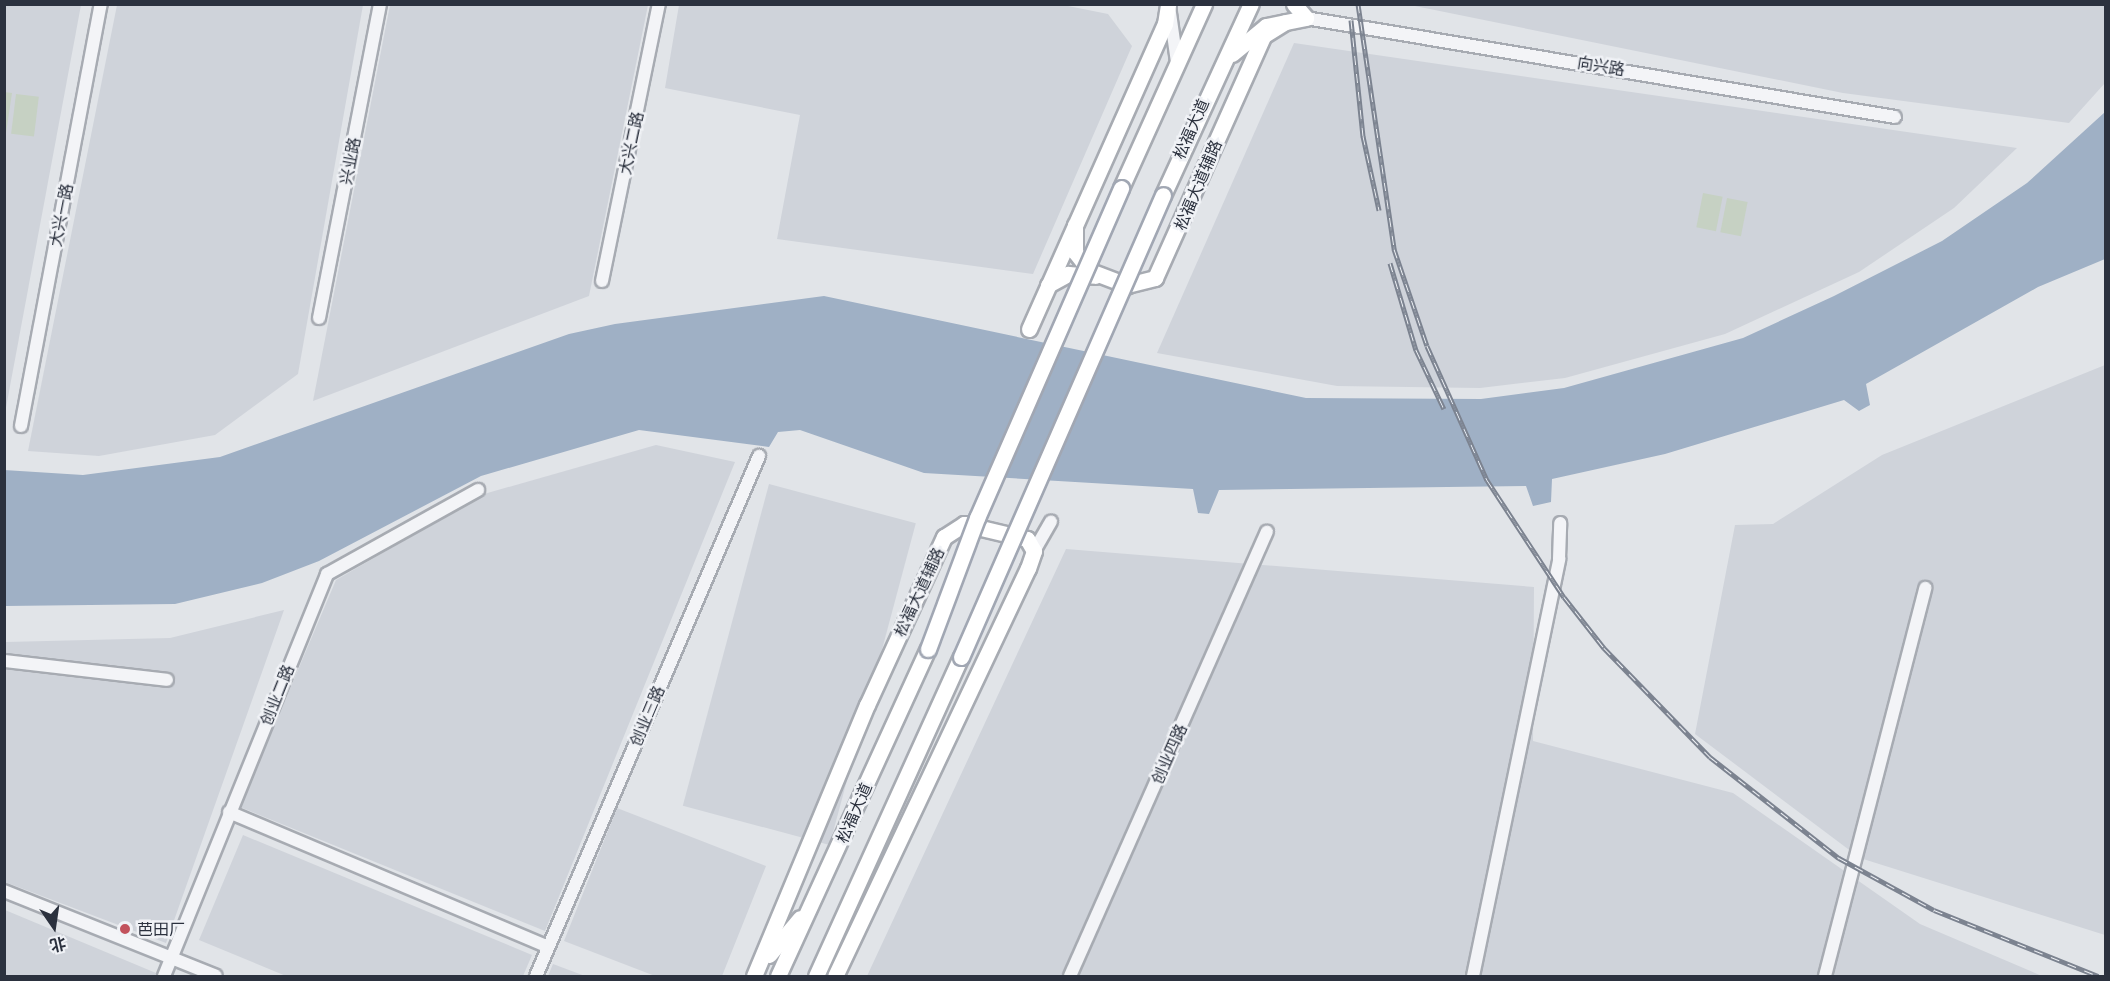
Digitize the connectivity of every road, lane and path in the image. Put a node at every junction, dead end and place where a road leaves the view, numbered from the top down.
1 (101, 4) edge
2 (380, 4) edge
3 (659, 4) edge
4 (1168, 4) edge
5 (1204, 4) edge
6 (1251, 4) edge
7 (1294, 4) edge
8 (1306, 18) junction
9 (1285, 22) junction
10 (1177, 63) junction
11 (1221, 65) junction
12 (1895, 117) dead end
13 (1075, 225) junction
14 (1101, 278) junction
15 (602, 281) dead end
16 (1048, 285) junction
17 (319, 318) dead end
18 (1029, 328) dead end
19 (21, 426) dead end
20 (759, 456) dead end
21 (478, 490) dead end
22 (1051, 521) dead end
23 (1560, 523) dead end
24 (1267, 532) dead end
25 (1035, 551) junction
26 (1925, 588) dead end
27 (4, 661) edge
28 (166, 680) dead end
29 (230, 812) junction
30 (4, 891) edge
31 (812, 905) junction
32 (846, 916) junction
33 (548, 947) junction
34 (171, 958) junction
35 (757, 972) edge
36 (164, 976) edge
37 (216, 976) edge
38 (536, 976) edge
39 (778, 976) edge
40 (816, 976) edge
41 (833, 976) edge
42 (1070, 976) edge
43 (1473, 976) edge
44 (1825, 976) edge

1 - 19 street, 大兴一路
2 - 17 street, 兴业路
3 - 15 street, 大兴二路
4 - 10 street
4 - 13 main road
5 - 10 main road, 松福大道
6 - 11 main road, 松福大道
7 - 8 main road
8 - 9 main road, 松福大道
8 - 12 street, 向兴路
9 - 11 main road, 松福大道
9 - 14 main road, 松福大道辅路
10 - 31 main road, 松福大道, bridge
11 - 32 main road, 松福大道, bridge
13 - 14 main road
13 - 16 main road
14 - 16 main road, 松福大道辅路
16 - 18 main road
20 - 33 street, 创业三路
21 - 29 street, 创业二路
22 - 25 street
23 - 43 street
24 - 42 street, 创业四路
25 - 35 main road, 松福大道辅路
25 - 41 main road
26 - 44 street
27 - 28 street
29 - 33 street
29 - 34 street, 创业二路
30 - 34 street
31 - 35 main road
31 - 39 main road, 松福大道
32 - 40 main road
32 - 41 main road
33 - 38 street, 创业三路
34 - 36 street, 创业二路
34 - 37 street

